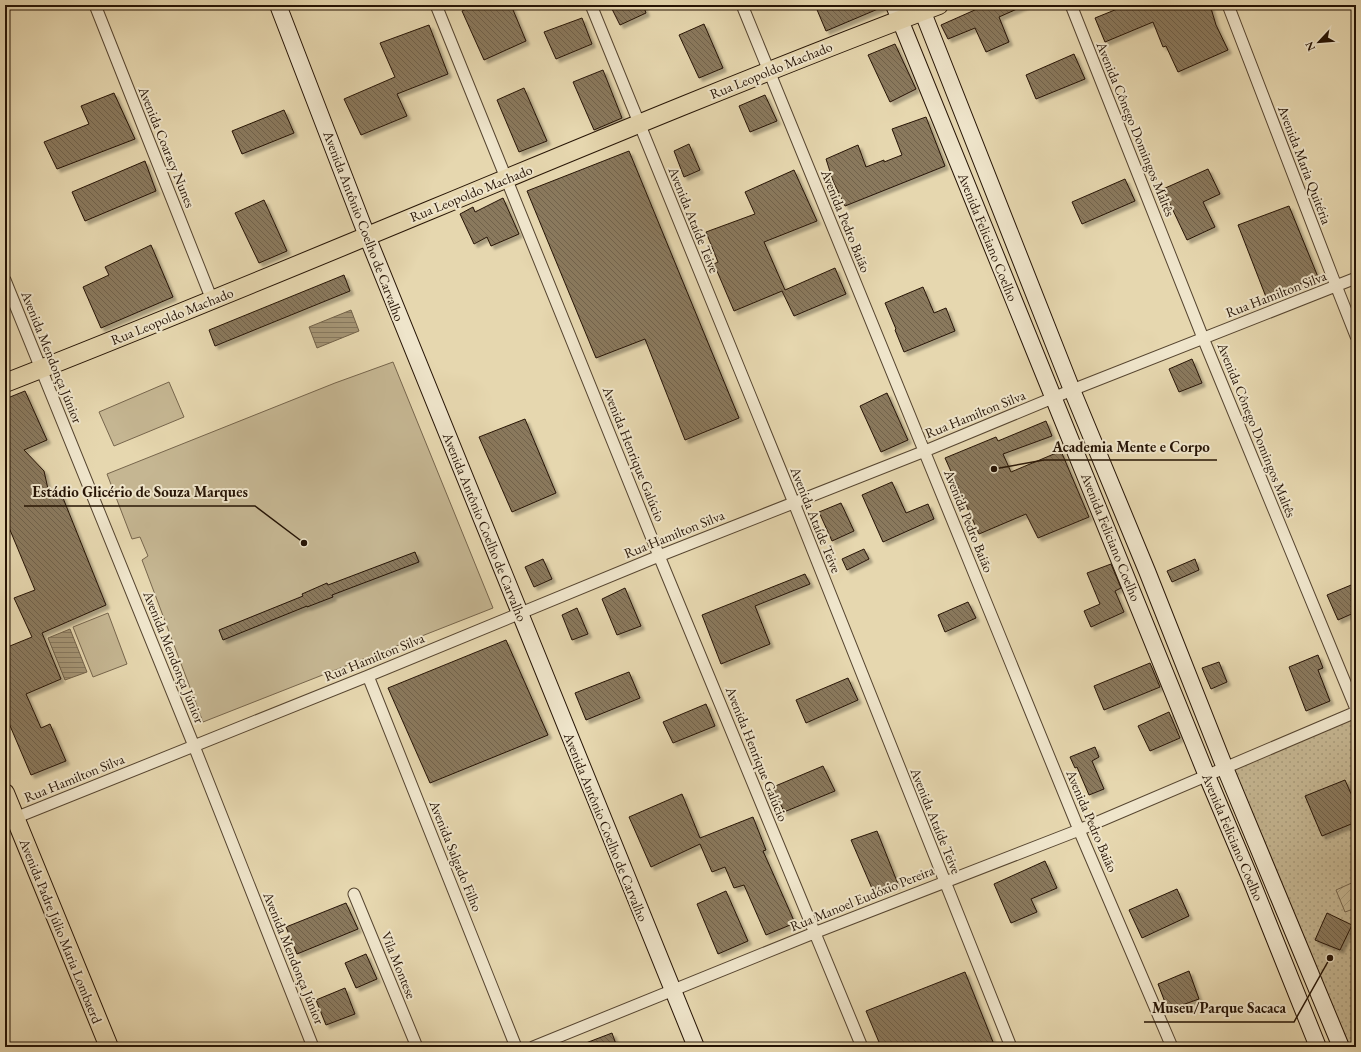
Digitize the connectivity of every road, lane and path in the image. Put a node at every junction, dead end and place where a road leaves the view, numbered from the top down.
1 (95, 5) edge
2 (278, 5) edge
3 (436, 5) edge
4 (591, 5) edge
5 (742, 5) edge
6 (939, 5) edge
7 (1071, 5) edge
8 (1228, 5) edge
9 (921, 8) edge
10 (897, 13) edge
11 (768, 71) junction
12 (639, 124) junction
13 (506, 178) junction
14 (997, 199) junction
15 (976, 208) junction
16 (367, 236) junction
17 (1356, 278) edge
18 (5, 280) edge
19 (1336, 286) junction
20 (212, 300) junction
21 (1356, 336) edge
22 (1203, 338) junction
23 (41, 369) junction
24 (5, 383) edge
25 (1072, 390) junction
26 (1054, 398) junction
27 (925, 450) junction
28 (794, 503) junction
29 (659, 556) junction
30 (1147, 571) junction
31 (1128, 579) junction
32 (520, 615) junction
33 (368, 676) junction
34 (1356, 711) edge
35 (194, 746) junction
36 (1225, 768) junction
37 (1207, 776) junction
38 (5, 793) edge
39 (10, 820) edge
40 (1079, 830) junction
41 (1267, 873) junction
42 (1251, 880) junction
43 (944, 882) junction
44 (354, 894) dead end
45 (814, 933) junction
46 (673, 991) junction
47 (109, 1047) edge
48 (313, 1047) edge
49 (417, 1047) edge
50 (516, 1047) edge
51 (533, 1047) edge
52 (696, 1047) edge
53 (862, 1047) edge
54 (1011, 1047) edge
55 (1172, 1047) edge
56 (1318, 1047) edge
57 (1340, 1047) edge

1 - 20 street, Avenida Coaracy Nunes
2 - 16 street, Avenida Antônio Coelho de Carvalho
3 - 13 street, Avenida Henrique Galúcio
4 - 12 street, Avenida Ataíde Teive
5 - 11 street, Avenida Pedro Baião
6 - 9 main road, Rua Leopoldo Machado
7 - 22 street, Avenida Cônego Domingos Maltês
8 - 19 street, Avenida Maria Quitéria
9 - 10 main road, Rua Leopoldo Machado
9 - 14 street, Avenida Feliciano Coelho
10 - 11 main road, Rua Leopoldo Machado
10 - 15 street, Avenida Feliciano Coelho
11 - 12 main road, Rua Leopoldo Machado
11 - 27 street, Avenida Pedro Baião
12 - 13 main road, Rua Leopoldo Machado
12 - 28 street, Avenida Ataíde Teive
13 - 16 main road, Rua Leopoldo Machado
13 - 29 street, Avenida Henrique Galúcio
14 - 15 street
14 - 25 street, Avenida Feliciano Coelho
15 - 26 street, Avenida Feliciano Coelho
16 - 20 main road, Rua Leopoldo Machado
16 - 32 street, Avenida Antônio Coelho de Carvalho
17 - 19 street, Rua Hamilton Silva
18 - 23 street, Avenida Mendonça Júnior
19 - 21 street, Avenida Maria Quitéria
19 - 22 street, Rua Hamilton Silva
20 - 23 main road, Rua Leopoldo Machado
22 - 25 street, Rua Hamilton Silva
22 - 34 street, Avenida Cônego Domingos Maltês
23 - 24 main road, Rua Leopoldo Machado
23 - 35 street, Avenida Mendonça Júnior
25 - 26 street, Rua Hamilton Silva
25 - 30 street, Avenida Feliciano Coelho
26 - 27 street, Rua Hamilton Silva
26 - 31 street, Avenida Feliciano Coelho
27 - 28 street, Rua Hamilton Silva
27 - 40 street, Avenida Pedro Baião
28 - 29 street, Rua Hamilton Silva
28 - 43 street, Avenida Ataíde Teive
29 - 32 street, Rua Hamilton Silva
29 - 45 street, Avenida Henrique Galúcio
30 - 31 street
30 - 36 street, Avenida Feliciano Coelho
31 - 37 street, Avenida Feliciano Coelho
32 - 33 street, Rua Hamilton Silva
32 - 46 street, Avenida Antônio Coelho de Carvalho
33 - 35 street, Rua Hamilton Silva
33 - 50 street, Avenida Salgado Filho
34 - 36 street, Rua Manoel Eudóxio Pereira
35 - 39 street, Rua Hamilton Silva
35 - 48 street, Avenida Mendonça Júnior
36 - 37 street, Rua Manoel Eudóxio Pereira
36 - 41 street, Avenida Feliciano Coelho
37 - 40 street, Rua Manoel Eudóxio Pereira
37 - 42 street, Avenida Feliciano Coelho
38 - 39 main road, Avenida Padre Júlio Maria Lombaerd
39 - 47 main road, Avenida Padre Júlio Maria Lombaerd
40 - 43 street, Rua Manoel Eudóxio Pereira
40 - 55 street, Avenida Pedro Baião
41 - 42 street
41 - 57 street, Avenida Feliciano Coelho
42 - 56 street, Avenida Feliciano Coelho
43 - 45 street, Rua Manoel Eudóxio Pereira
43 - 54 street, Avenida Ataíde Teive
44 - 49 street, Vila Montese
45 - 46 street, Rua Manoel Eudóxio Pereira
45 - 53 street, Avenida Henrique Galúcio
46 - 51 street, Rua Manoel Eudóxio Pereira
46 - 52 street, Avenida Antônio Coelho de Carvalho

